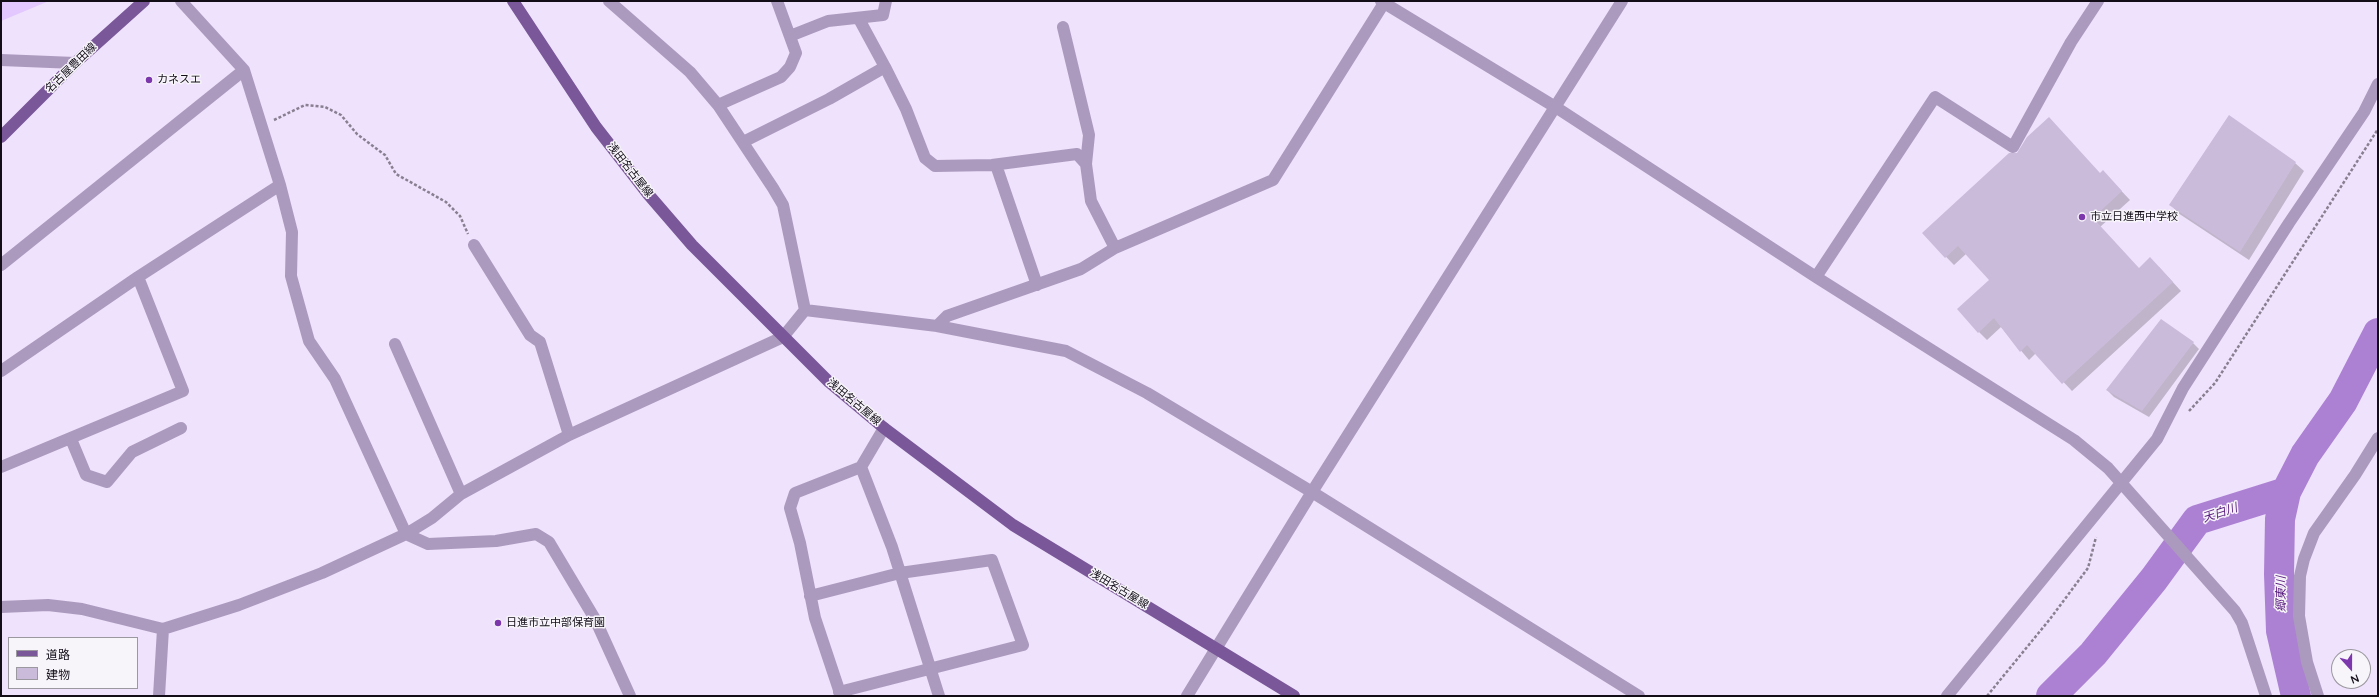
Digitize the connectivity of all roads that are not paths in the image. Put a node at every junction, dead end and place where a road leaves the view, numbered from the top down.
1 (144, 1) edge
2 (181, 1) edge
3 (513, 1) edge
4 (609, 1) edge
5 (777, 1) edge
6 (886, 1) edge
7 (1622, 1) edge
8 (2098, 1) edge
9 (1383, 2) edge
10 (859, 19) junction
11 (1063, 27) dead end
12 (790, 36) junction
13 (1, 60) edge
14 (75, 63) junction
15 (884, 67) junction
16 (244, 70) junction
17 (2378, 84) edge
18 (718, 105) junction
19 (1557, 108) junction
20 (1, 137) edge
21 (743, 142) junction
22 (1086, 164) junction
23 (996, 165) junction
24 (280, 185) junction
25 (474, 245) road end
26 (1116, 248) junction
27 (2, 263) edge
28 (1816, 277) junction
29 (138, 278) junction
30 (1037, 285) junction
31 (805, 310) junction
32 (937, 326) junction
33 (783, 337) junction
34 (395, 344) dead end
35 (1, 371) edge
36 (181, 428) dead end
37 (884, 428) junction
38 (569, 436) junction
39 (2378, 438) edge
40 (71, 440) junction
41 (1, 467) edge
42 (861, 467) junction
43 (2120, 481) junction
44 (1312, 492) junction
45 (461, 494) junction
46 (406, 534) junction
47 (900, 573) junction
48 (810, 596) junction
49 (1, 607) edge
50 (163, 629) junction
51 (1217, 649) junction
52 (930, 667) junction
53 (840, 694) edge
54 (159, 696) edge
55 (630, 696) edge
56 (939, 696) edge
57 (1187, 696) edge
58 (1294, 696) edge
59 (1639, 696) edge
60 (1947, 696) edge
61 (2266, 696) edge
62 (2318, 696) edge

1 - 14 main road, 名古屋豊田線
2 - 16 street
3 - 33 main road, 浅田名古屋線
4 - 18 street
5 - 12 street
6 - 10 street
7 - 19 street
8 - 28 street
9 - 19 street
9 - 26 street
10 - 12 street
10 - 15 street
11 - 22 street
12 - 18 street
13 - 14 street
14 - 20 main road, 名古屋豊田線
15 - 21 street
15 - 23 street
16 - 24 street
16 - 27 street
17 - 43 street
18 - 21 street
19 - 28 street
19 - 44 street
21 - 31 street
22 - 23 street
22 - 26 street
23 - 30 street
24 - 29 street
24 - 46 street
25 - 38 street
26 - 30 street
28 - 43 street
29 - 35 street
29 - 40 street
30 - 32 street
31 - 32 street
31 - 33 street
32 - 44 street
33 - 37 main road, 浅田名古屋線
33 - 38 street
34 - 45 street
36 - 40 street
37 - 42 street
37 - 51 main road, 浅田名古屋線
38 - 45 street
39 - 62 street
40 - 41 street
42 - 47 street
42 - 48 street
43 - 60 street
43 - 61 street
44 - 51 street
44 - 59 street
45 - 46 street
46 - 50 street
46 - 55 street
47 - 48 street
47 - 52 street
47 - 52 street
48 - 53 street
49 - 50 street
50 - 54 street
51 - 57 street
51 - 58 main road, 浅田名古屋線
52 - 53 street
52 - 56 street

